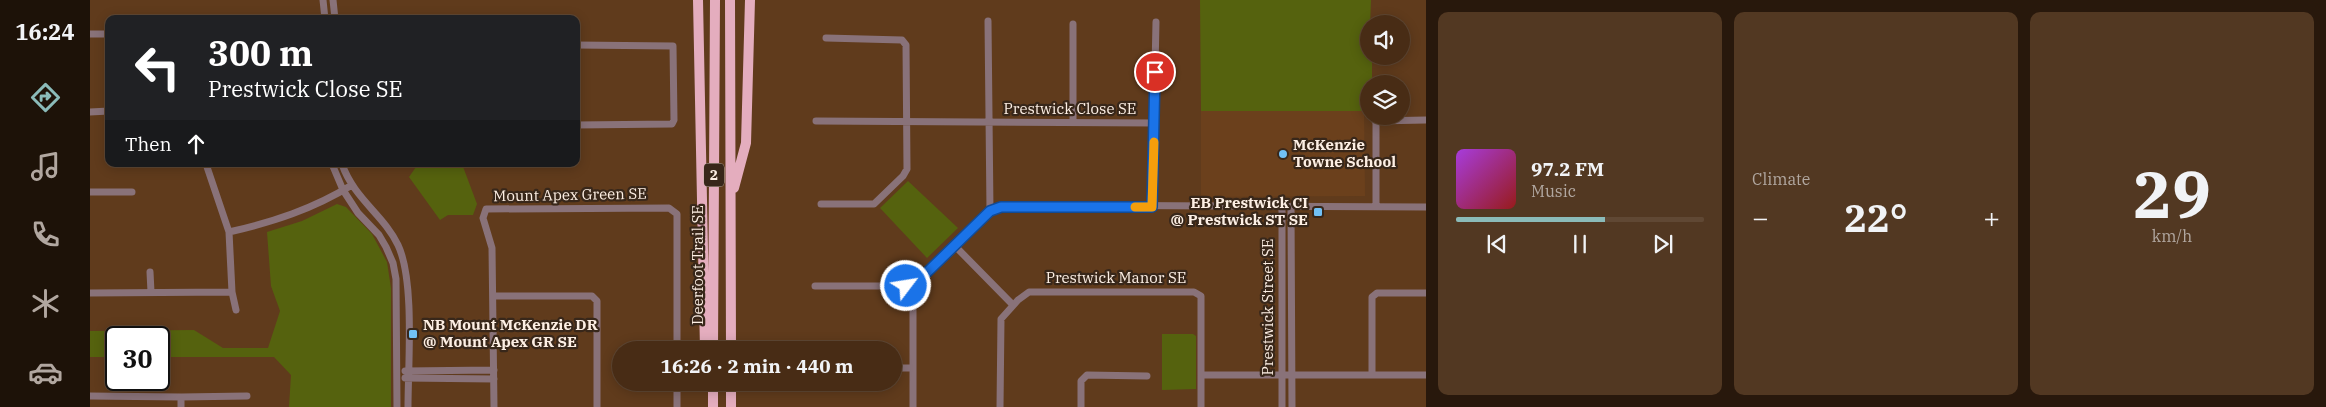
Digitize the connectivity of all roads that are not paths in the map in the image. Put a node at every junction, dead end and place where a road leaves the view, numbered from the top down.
1 (323, 0) edge
2 (333, 0) edge
3 (698, 0) edge
4 (715, 0) edge
5 (730, 0) edge
6 (750, 0) edge
7 (325, 15) edge
8 (335, 15) edge
9 (988, 22) dead end
10 (1156, 22) dead end
11 (1073, 24) dead end
12 (90, 34) edge
13 (105, 34) edge
14 (826, 38) dead end
15 (580, 45) edge
16 (105, 111) edge
17 (90, 112) edge
18 (1410, 119) edge
19 (1426, 120) edge
20 (816, 121) dead end
21 (907, 121) junction
22 (990, 122) junction
23 (1073, 122) junction
24 (1154, 123) junction
25 (580, 125) edge
26 (1375, 125) edge
27 (207, 167) edge
28 (333, 167) edge
29 (343, 167) edge
30 (352, 185) junction
31 (343, 190) junction
32 (90, 192) edge
33 (132, 192) dead end
34 (731, 204) junction
35 (821, 204) dead end
36 (1152, 207) junction
37 (1282, 207) junction
38 (1291, 207) junction
39 (1376, 207) junction
40 (1426, 207) edge
41 (990, 211) junction
42 (229, 232) junction
43 (955, 246) junction
44 (150, 272) dead end
45 (815, 286) dead end
46 (913, 286) junction
47 (151, 292) junction
48 (232, 292) junction
49 (90, 293) edge
50 (1426, 293) edge
51 (493, 296) junction
52 (1013, 305) junction
53 (236, 310) dead end
54 (677, 341) edge
55 (705, 341) edge
56 (713, 341) edge
57 (731, 341) edge
58 (902, 368) edge
59 (913, 368) junction
60 (408, 370) junction
61 (494, 370) junction
62 (398, 375) junction
63 (1201, 375) junction
64 (1282, 375) junction
65 (1292, 375) junction
66 (1372, 375) junction
67 (1426, 375) edge
68 (1147, 376) dead end
69 (494, 379) junction
70 (408, 380) junction
71 (677, 391) edge
72 (713, 391) edge
73 (731, 391) edge
74 (90, 396) edge
75 (247, 396) dead end
76 (181, 397) junction
77 (181, 407) edge
78 (397, 407) edge
79 (408, 407) edge
80 (494, 407) edge
81 (597, 407) edge
82 (677, 407) edge
83 (713, 407) edge
84 (731, 407) edge
85 (913, 407) edge
86 (1000, 407) edge
87 (1081, 407) edge
88 (1201, 407) edge
89 (1282, 407) edge
90 (1292, 407) edge

1 - 7 street
2 - 8 street
3 - 55 highway
4 - 56 highway, Deerfoot Trail SE / 2
5 - 34 highway, 2
6 - 34 highway
9 - 22 street
10 - 24 street
11 - 23 street
12 - 13 street
14 - 21 street
15 - 25 street
16 - 17 street
18 - 19 street
20 - 21 street
21 - 22 street
21 - 35 street
22 - 23 street, Prestwick Close SE
22 - 41 street, Prestwick Close SE
23 - 24 street, Prestwick Close SE
24 - 36 street, Prestwick Close SE
26 - 39 street
27 - 42 street
28 - 31 street
29 - 30 street
30 - 31 street
30 - 60 street
31 - 42 street
31 - 62 street
32 - 33 street
34 - 57 highway, 2
36 - 37 street
36 - 41 street
37 - 38 street
37 - 64 street, Prestwick Street SE
38 - 39 street
38 - 65 street, Prestwick Street SE
39 - 40 street
41 - 43 street
42 - 48 street
43 - 46 street
43 - 52 street
44 - 47 street
45 - 46 street
46 - 59 street
47 - 48 street
47 - 49 street
48 - 53 street
50 - 66 street
51 - 54 street, Mount Apex Green SE
51 - 61 street, Mount Apex Green SE
51 - 81 street
52 - 63 street, Prestwick Manor SE
52 - 86 street, Prestwick Manor SE
58 - 59 street
59 - 85 street
60 - 61 street
60 - 62 street
60 - 70 street
61 - 69 street, Mount Apex Green SE
62 - 70 street
62 - 78 street
63 - 64 street
63 - 88 street, Prestwick Manor SE
64 - 65 street
64 - 89 street, Prestwick Street SE
65 - 66 street
65 - 90 street, Prestwick Street SE
66 - 67 street
68 - 87 street
69 - 70 street
69 - 80 street, Mount Apex Green SE
70 - 79 street
71 - 82 street
72 - 83 highway
73 - 84 highway
74 - 76 street
75 - 76 street
76 - 77 street

